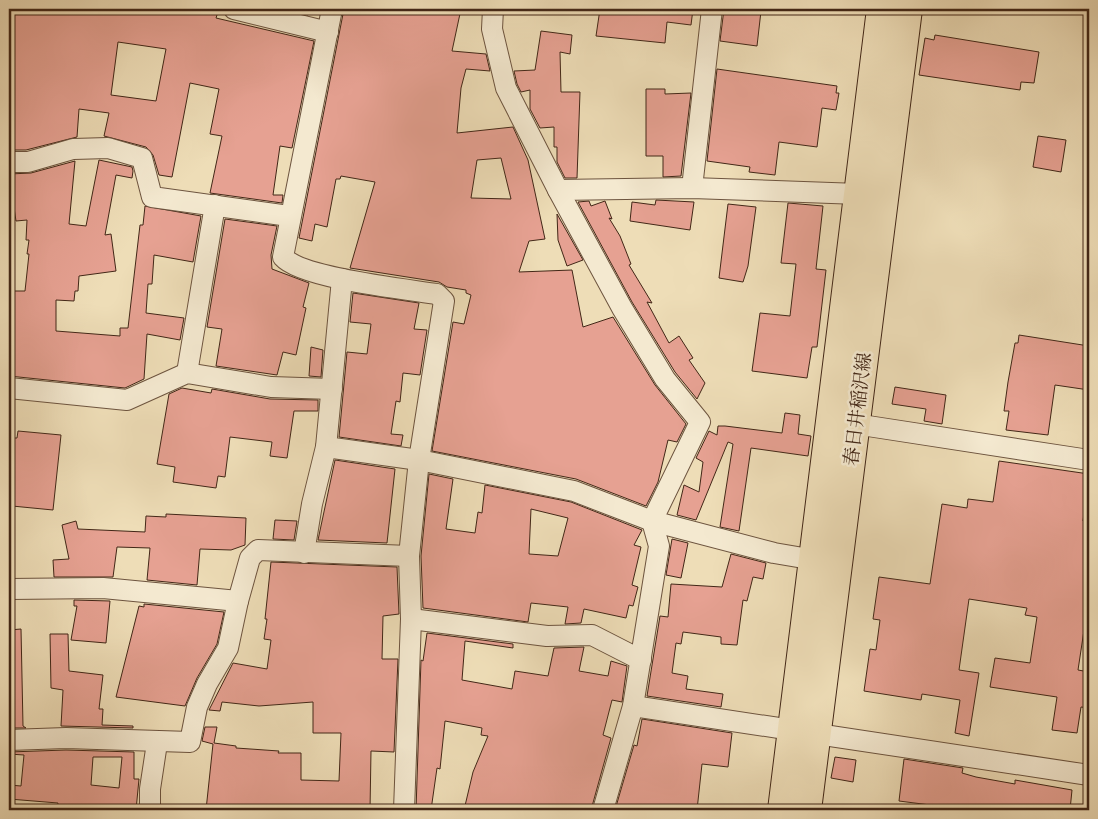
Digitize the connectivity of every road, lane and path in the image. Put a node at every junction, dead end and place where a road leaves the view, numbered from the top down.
1 (234, 9) edge
2 (332, 9) edge
3 (493, 9) edge
4 (712, 9) edge
5 (881, 9) edge
6 (908, 9) edge
7 (328, 32) junction
8 (9, 162) edge
9 (692, 188) junction
10 (558, 190) junction
11 (859, 194) junction
12 (215, 205) junction
13 (289, 216) junction
14 (342, 279) junction
15 (186, 373) junction
16 (9, 388) edge
17 (332, 390) junction
18 (855, 424) junction
19 (326, 447) junction
20 (419, 460) junction
21 (1089, 460) edge
22 (652, 521) junction
23 (304, 553) junction
24 (409, 556) junction
25 (826, 562) junction
26 (9, 589) edge
27 (238, 601) junction
28 (411, 619) junction
29 (641, 660) junction
30 (633, 706) junction
31 (804, 732) junction
32 (9, 740) edge
33 (157, 743) junction
34 (1089, 775) edge
35 (150, 810) edge
36 (404, 810) edge
37 (602, 810) edge
38 (782, 810) edge
39 (807, 810) edge

1 - 7 street
2 - 7 street
3 - 10 street
4 - 9 street
5 - 11 main road, 春日井稲沢線
6 - 18 main road, 春日井稲沢線
7 - 13 street
8 - 12 street
9 - 10 street
9 - 11 street
10 - 22 street
11 - 25 main road, 春日井稲沢線
12 - 13 street
12 - 15 street
13 - 14 street
14 - 17 street
14 - 20 street
15 - 16 street
15 - 17 street
17 - 19 street
18 - 21 street
18 - 25 main road, 春日井稲沢線
19 - 20 street
19 - 23 street
20 - 22 street
20 - 24 street
22 - 25 street
22 - 29 street
23 - 24 street
23 - 27 street
24 - 28 street
25 - 31 main road, 春日井稲沢線
26 - 27 street
27 - 33 street
28 - 29 street
28 - 36 street
29 - 30 street
30 - 31 street
30 - 37 street
31 - 34 street
31 - 38 main road, 春日井稲沢線
31 - 39 main road, 春日井稲沢線
32 - 33 street
33 - 35 street

